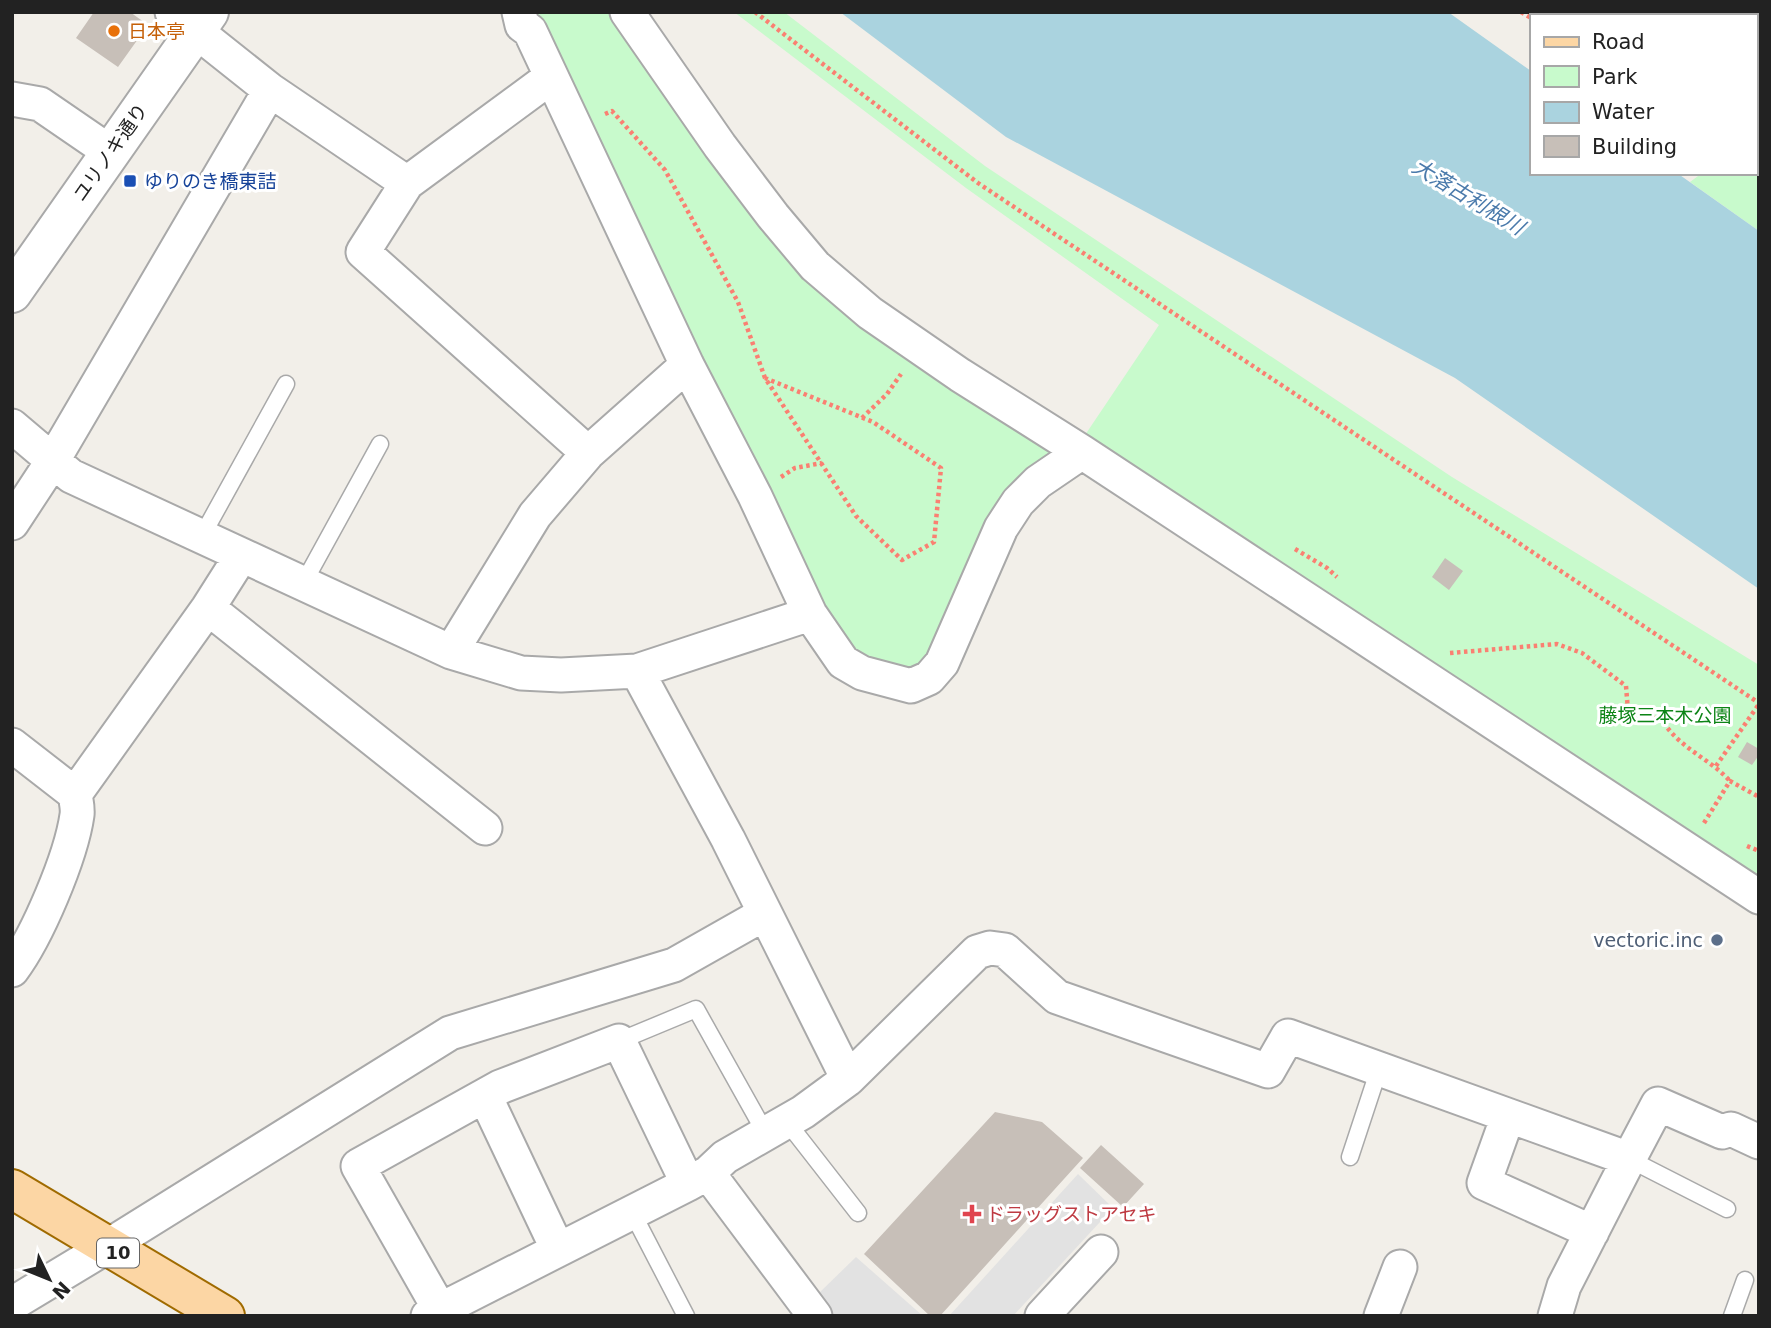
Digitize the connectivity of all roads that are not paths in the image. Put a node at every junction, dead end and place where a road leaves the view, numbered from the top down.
1 (519, 12) edge
2 (627, 12) edge
3 (192, 19) edge
4 (551, 77) junction
5 (270, 90) junction
6 (12, 99) edge
7 (110, 152) junction
8 (407, 183) junction
9 (12, 293) edge
10 (687, 365) junction
11 (286, 384) dead end
12 (12, 426) edge
13 (380, 444) dead end
14 (1082, 452) junction
15 (588, 453) junction
16 (52, 462) junction
17 (12, 523) edge
18 (202, 536) junction
19 (241, 556) junction
20 (303, 584) junction
21 (208, 608) junction
22 (810, 614) junction
23 (451, 652) junction
24 (637, 671) junction
25 (12, 745) edge
26 (75, 794) junction
27 (485, 828) dead end
28 (1759, 897) edge
29 (764, 914) junction
30 (12, 970) edge
31 (619, 1041) junction
32 (1379, 1069) junction
33 (848, 1079) junction
34 (485, 1096) junction
35 (1508, 1116) junction
36 (776, 1128) junction
37 (1759, 1142) edge
38 (1350, 1157) dead end
39 (1629, 1159) junction
40 (698, 1178) junction
41 (12, 1189) edge
42 (1727, 1209) dead end
43 (632, 1212) junction
44 (858, 1213) dead end
45 (1592, 1232) junction
46 (108, 1246) junction
47 (558, 1250) junction
48 (1101, 1252) dead end
49 (1400, 1267) dead end
50 (1745, 1280) dead end
51 (12, 1304) edge
52 (434, 1313) edge
53 (225, 1316) edge
54 (686, 1316) edge
55 (815, 1316) edge
56 (1042, 1316) edge
57 (1381, 1316) edge
58 (1555, 1316) edge
59 (1732, 1316) edge

1 - 4 street
2 - 14 street
3 - 5 street
3 - 7 street, ユリノキ通り
4 - 8 street
4 - 10 street
5 - 8 street
5 - 16 street
6 - 7 street
7 - 9 street, ユリノキ通り
8 - 15 street
10 - 15 street
10 - 22 street
11 - 18 lane
12 - 16 street
13 - 20 lane
14 - 22 street
14 - 28 street
15 - 23 street
16 - 17 street
16 - 18 street
18 - 19 street
19 - 20 street
19 - 21 street
20 - 23 street
21 - 26 street
21 - 27 street
22 - 24 street
23 - 24 street
24 - 29 street
25 - 26 street
26 - 30 street
29 - 33 street
29 - 46 street
31 - 34 street
31 - 36 lane
31 - 40 street
32 - 33 street
32 - 35 street
32 - 38 lane
33 - 36 street
34 - 47 street
34 - 52 street
35 - 39 street
35 - 45 street
36 - 40 street
36 - 44 lane
37 - 39 street
39 - 42 lane
39 - 45 street
40 - 43 street
40 - 55 street
41 - 46 main road, 10
43 - 47 street
43 - 54 lane
45 - 58 street
46 - 51 street
46 - 53 main road, 10
47 - 52 street
48 - 56 street
49 - 57 street
50 - 59 lane

